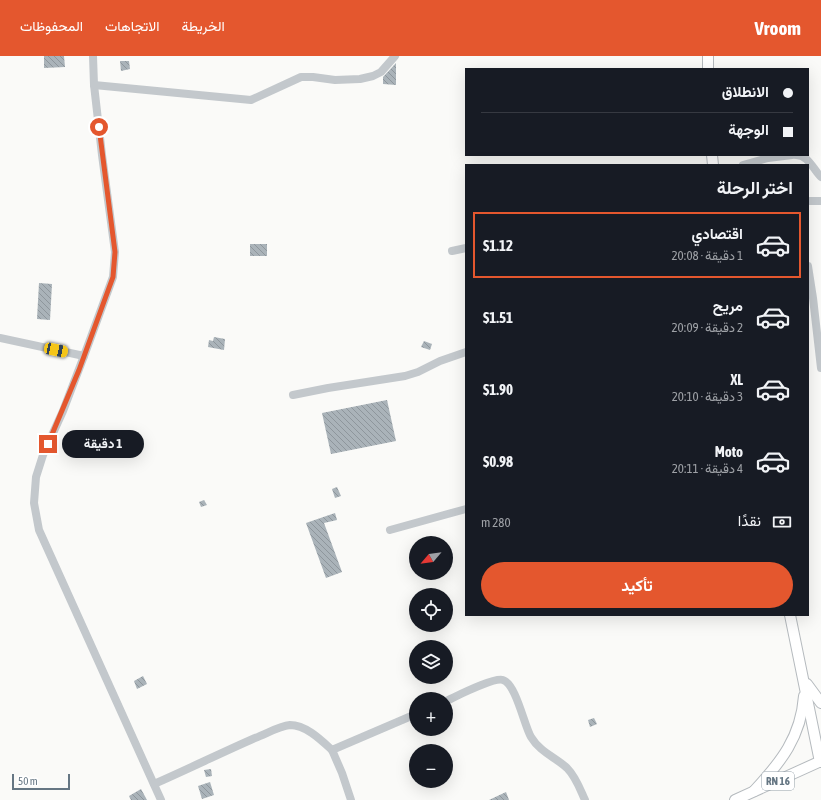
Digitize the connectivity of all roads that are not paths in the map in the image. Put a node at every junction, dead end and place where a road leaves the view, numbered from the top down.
1 (93, 56) edge
2 (395, 56) edge
3 (708, 56) edge
4 (708, 68) edge
5 (94, 85) junction
6 (784, 156) edge
7 (802, 156) edge
8 (747, 164) edge
9 (821, 177) edge
10 (809, 201) edge
11 (821, 201) edge
12 (465, 248) edge
13 (452, 251) dead end
14 (809, 272) edge
15 (0, 338) edge
16 (465, 352) edge
17 (84, 356) junction
18 (821, 368) edge
19 (293, 395) dead end
20 (465, 509) edge
21 (390, 530) dead end
22 (790, 616) edge
23 (804, 680) junction
24 (453, 698) edge
25 (821, 703) edge
26 (409, 717) edge
27 (332, 750) junction
28 (821, 762) edge
29 (154, 784) junction
30 (754, 791) junction
31 (161, 800) edge
32 (351, 800) edge
33 (585, 800) edge
34 (735, 800) edge

1 - 5 street
2 - 5 street
3 - 4 main road
5 - 17 street
6 - 8 street
7 - 9 street
10 - 11 street
12 - 13 street
14 - 18 street
15 - 17 street
16 - 19 street
17 - 29 street
20 - 21 street
22 - 23 main road
23 - 25 main road
23 - 28 main road
23 - 30 main road
24 - 33 street
26 - 27 street
27 - 29 street
27 - 32 street
28 - 30 main road, RN 16
29 - 31 street
30 - 34 main road, RN 16

